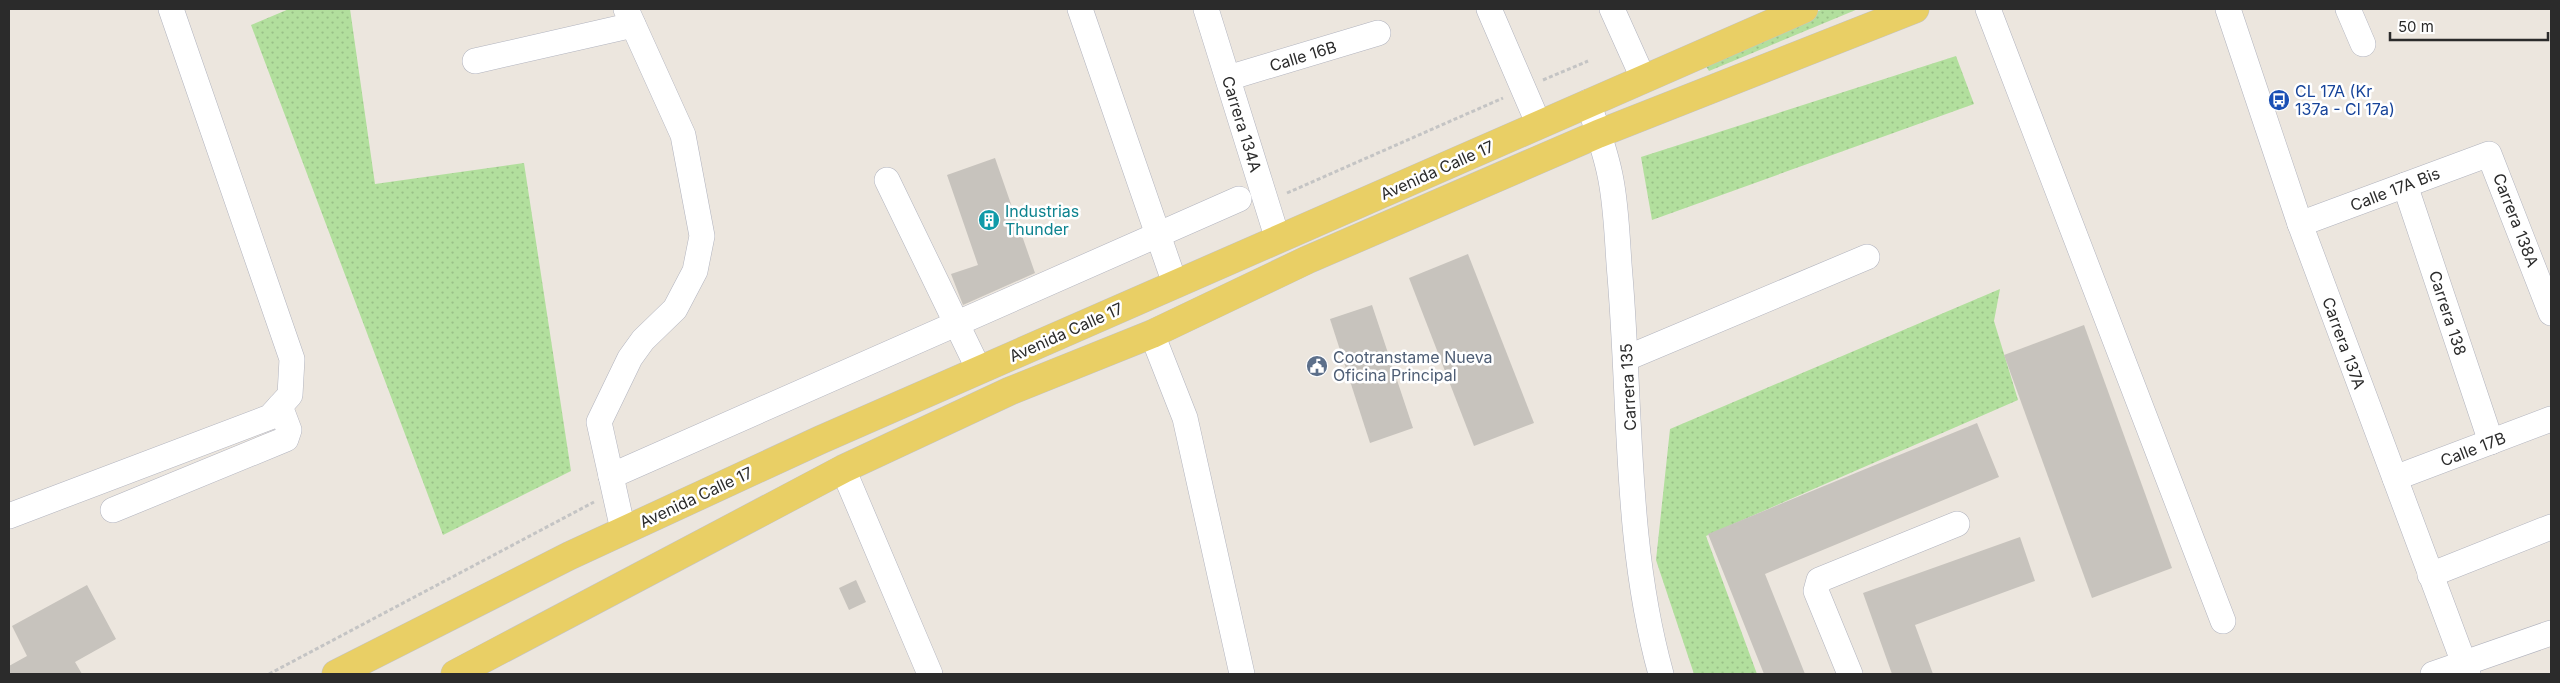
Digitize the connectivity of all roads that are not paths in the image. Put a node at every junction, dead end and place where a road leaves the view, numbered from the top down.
1 (171, 9) edge
2 (1080, 9) edge
3 (1206, 9) edge
4 (1489, 9) edge
5 (1612, 9) edge
6 (1804, 9) edge
7 (1915, 9) edge
8 (1988, 9) edge
9 (2228, 9) edge
10 (2348, 9) edge
11 (630, 17) edge
12 (1378, 33) dead end
13 (2363, 44) dead end
14 (475, 61) dead end
15 (1228, 78) junction
16 (1643, 78) junction
17 (1588, 102) junction
18 (1539, 125) junction
19 (1598, 134) junction
20 (2491, 155) joint
21 (887, 180) dead end
22 (2405, 185) junction
23 (1239, 199) dead end
24 (2300, 224) junction
25 (1158, 235) junction
26 (1278, 240) junction
27 (1867, 257) dead end
28 (1175, 284) junction
29 (2551, 313) edge
30 (956, 324) junction
31 (1152, 334) junction
32 (1627, 358) junction
33 (979, 370) junction
34 (280, 406) junction
35 (2551, 419) edge
36 (2490, 442) junction
37 (843, 469) junction
38 (611, 476) junction
39 (2394, 478) junction
40 (113, 510) dead end
41 (9, 516) edge
42 (1957, 524) dead end
43 (2551, 527) edge
44 (623, 530) junction
45 (2430, 575) junction
46 (2223, 621) dead end
47 (2551, 633) edge
48 (2466, 669) edge
49 (336, 674) edge
50 (455, 674) edge
51 (930, 674) edge
52 (1242, 674) edge
53 (1661, 674) edge
54 (1850, 674) edge
55 (2434, 674) edge

1 - 34 street
2 - 25 street
3 - 15 street, Carrera 134A
4 - 18 street
5 - 16 street
6 - 16 main road, Avenida Calle 17
7 - 19 main road, Avenida Calle 17
8 - 46 street
9 - 24 street, Carrera 137A
10 - 13 street
11 - 14 street
11 - 38 street
12 - 15 street, Calle 16B
15 - 26 street, Carrera 134A
16 - 17 main road, Avenida Calle 17
17 - 18 main road, Avenida Calle 17
17 - 19 street, Carrera 135
18 - 26 main road, Avenida Calle 17
19 - 31 main road, Avenida Calle 17
19 - 32 street, Carrera 135
20 - 22 street, Calle 17A Bis
20 - 29 street, Carrera 138A
21 - 30 street
22 - 24 street, Calle 17A Bis
22 - 36 street, Carrera 138
23 - 25 street
24 - 39 street, Carrera 137A
25 - 28 street
25 - 30 street
26 - 28 main road, Avenida Calle 17
27 - 32 street
28 - 33 main road, Avenida Calle 17
30 - 33 street
30 - 38 street
31 - 37 main road, Avenida Calle 17
31 - 52 street
32 - 53 street, Carrera 135
33 - 44 main road, Avenida Calle 17
34 - 40 street
34 - 41 street
35 - 36 street, Calle 17B
36 - 39 street, Calle 17B
37 - 50 main road, Avenida Calle 17
37 - 51 street
38 - 44 street
39 - 45 street, Carrera 137A
42 - 54 street
43 - 45 street
44 - 49 main road, Avenida Calle 17
45 - 48 street, Carrera 137A
47 - 48 street
48 - 55 street

